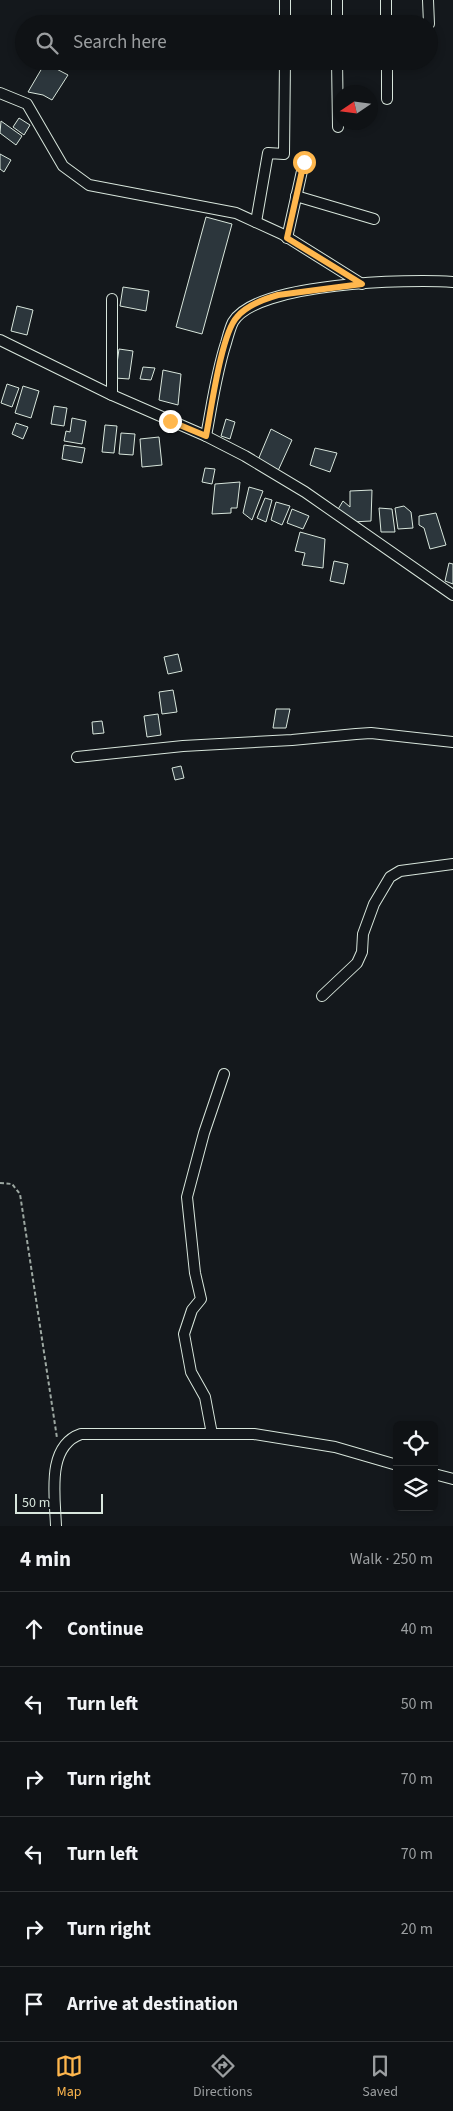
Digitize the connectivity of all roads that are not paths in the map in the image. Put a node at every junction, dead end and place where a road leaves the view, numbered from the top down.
1 (285, 0) edge
2 (337, 0) edge
3 (386, 0) edge
4 (428, 0) edge
5 (285, 15) edge
6 (337, 15) edge
7 (386, 15) edge
8 (429, 15) edge
9 (285, 70) edge
10 (337, 70) edge
11 (386, 70) edge
12 (337, 85) edge
13 (0, 94) edge
14 (387, 99) dead end
15 (304, 162) dead end
16 (296, 196) junction
17 (374, 219) dead end
18 (256, 222) junction
19 (287, 238) junction
20 (453, 282) edge
21 (362, 284) junction
22 (112, 298) dead end
23 (0, 340) edge
24 (112, 395) junction
25 (206, 436) junction
26 (453, 595) edge
27 (453, 742) edge
28 (77, 757) dead end
29 (453, 864) edge
30 (322, 996) dead end
31 (224, 1074) dead end
32 (212, 1434) junction
33 (393, 1464) edge
34 (438, 1475) edge
35 (453, 1479) edge
36 (56, 1526) edge

1 - 5 street
2 - 6 street
3 - 7 street
4 - 8 street
9 - 18 street
10 - 12 street
11 - 14 street
13 - 18 street
15 - 16 street
16 - 17 street
16 - 19 street
18 - 19 street
19 - 21 street
20 - 21 street
21 - 25 street
22 - 24 street
23 - 24 street
24 - 25 street
25 - 26 street
27 - 28 street
29 - 30 street
31 - 32 street
32 - 33 street
32 - 36 street
34 - 35 street

